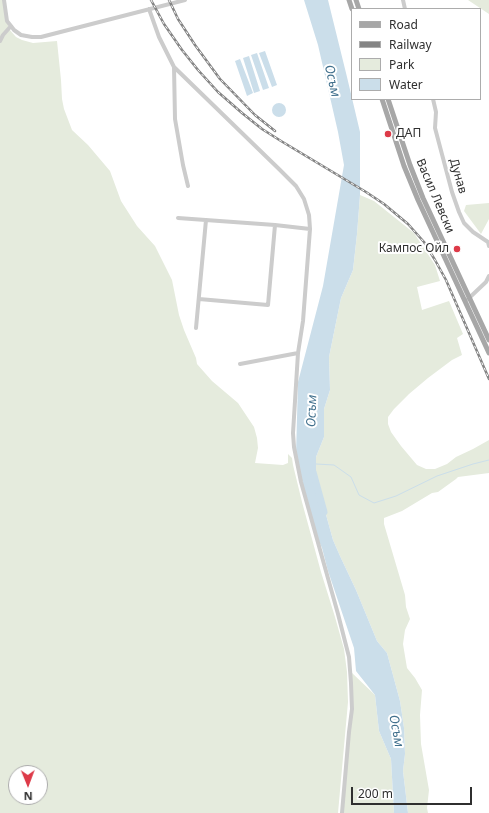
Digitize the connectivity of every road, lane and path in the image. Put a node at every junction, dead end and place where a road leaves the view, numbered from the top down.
1 (4, 0) edge
2 (185, 0) edge
3 (149, 10) junction
4 (11, 26) junction
5 (0, 41) edge
6 (174, 66) junction
7 (382, 100) edge
8 (388, 100) edge
9 (433, 100) edge
10 (188, 186) dead end
11 (178, 218) dead end
12 (206, 220) junction
13 (275, 225) junction
14 (310, 229) junction
15 (489, 246) edge
16 (489, 276) edge
17 (199, 299) junction
18 (467, 299) junction
19 (196, 328) dead end
20 (489, 340) edge
21 (298, 353) junction
22 (489, 353) edge
23 (240, 364) dead end
24 (342, 813) edge

1 - 4 street
2 - 3 street
3 - 4 street
3 - 6 street
4 - 5 street
6 - 10 street
6 - 14 street
7 - 18 main road, Васил Левски
8 - 18 main road, Васил Левски
9 - 15 street, Дунав
11 - 12 street
12 - 13 street
12 - 17 street
13 - 14 street
13 - 17 street
14 - 21 street
16 - 18 street
17 - 19 street
18 - 20 main road
18 - 22 main road
21 - 23 street
21 - 24 street

